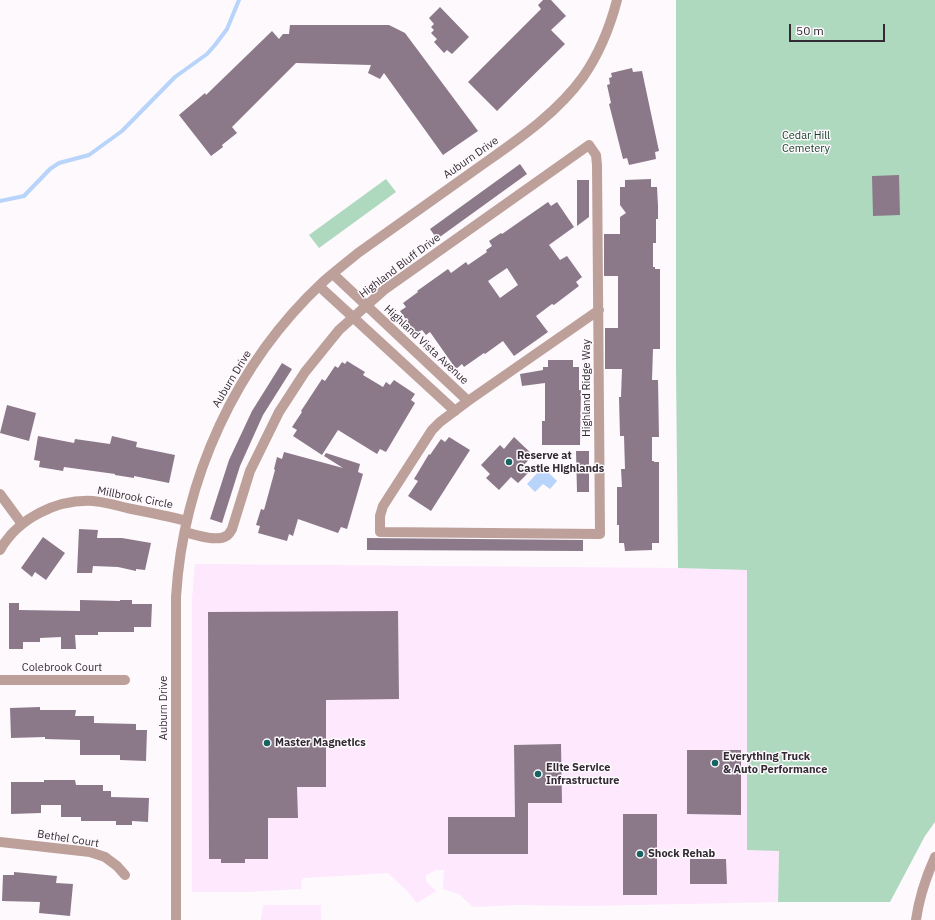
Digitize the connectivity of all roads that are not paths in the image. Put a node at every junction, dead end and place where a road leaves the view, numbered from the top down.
1 (617, 0) edge
2 (589, 145) joint
3 (333, 274) junction
4 (319, 286) junction
5 (366, 306) junction
6 (599, 310) junction
7 (353, 318) junction
8 (468, 401) junction
9 (455, 411) junction
10 (0, 494) edge
11 (187, 521) junction
12 (22, 524) junction
13 (184, 532) junction
14 (380, 532) joint
15 (0, 550) edge
16 (0, 680) edge
17 (124, 680) dead end
18 (0, 842) edge
19 (935, 857) edge
20 (125, 876) dead end
21 (176, 920) edge
22 (916, 920) edge

1 - 3 street, Auburn Drive
2 - 5 street, Highland Bluff Drive
2 - 6 street, Highland Ridge Way
3 - 4 street, Auburn Drive
3 - 5 street, Highland Vista Avenue
4 - 7 street
4 - 11 street, Auburn Drive
5 - 7 street, Highland Bluff Drive
5 - 8 street, Highland Vista Avenue
6 - 8 street, Highland Vista Avenue
6 - 14 street, Highland Ridge Way
7 - 9 street
7 - 13 street, Highland Bluff Drive
8 - 9 street, Highland Vista Avenue
9 - 14 street, Highland Vista Avenue
10 - 12 street
11 - 12 street, Millbrook Circle
11 - 13 street, Auburn Drive
12 - 15 street, Millbrook Circle
13 - 21 street, Auburn Drive
16 - 17 street, Colebrook Court
18 - 20 street, Bethel Court
19 - 22 street

